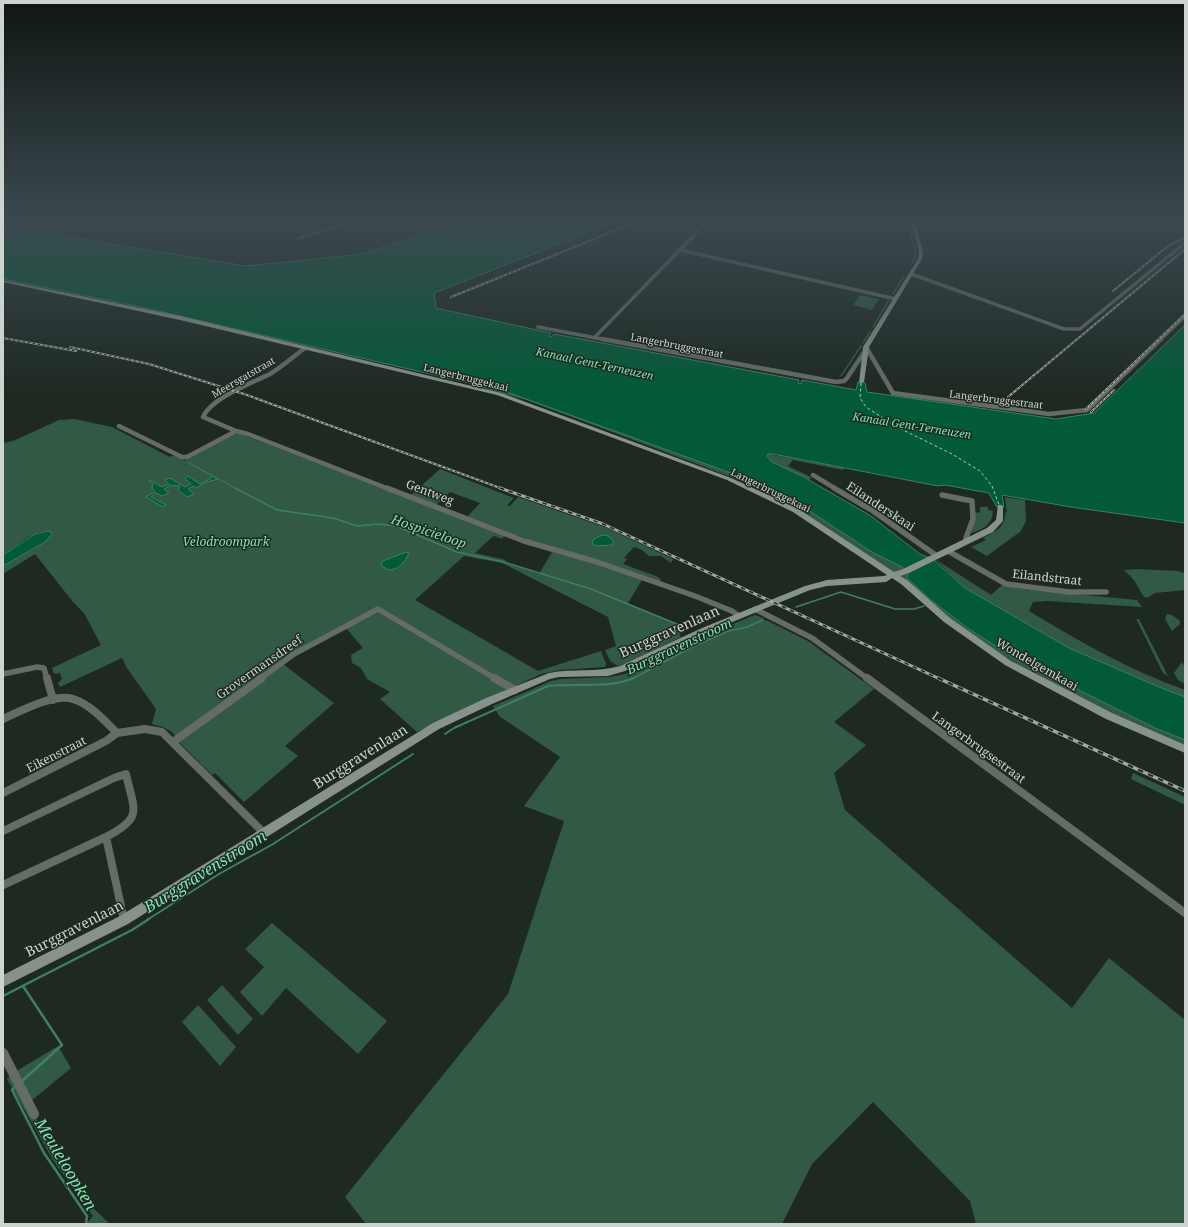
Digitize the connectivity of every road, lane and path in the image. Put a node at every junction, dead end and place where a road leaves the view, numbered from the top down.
1 (651, 279) edge
2 (809, 279) edge
3 (908, 279) edge
4 (926, 279) edge
5 (1141, 279) edge
6 (3, 281) edge
7 (896, 299) junction
8 (1185, 316) edge
9 (538, 327) dead end
10 (594, 338) junction
11 (866, 347) junction
12 (305, 348) junction
13 (863, 354) junction
14 (861, 382) dead end
15 (119, 426) dead end
16 (236, 431) junction
17 (813, 475) dead end
18 (942, 495) dead end
19 (1000, 507) dead end
20 (968, 540) junction
21 (948, 551) junction
22 (934, 557) junction
23 (893, 575) junction
24 (1106, 592) dead end
25 (755, 609) junction
26 (739, 616) junction
27 (3, 674) edge
28 (515, 690) junction
29 (53, 700) junction
30 (3, 719) edge
31 (117, 733) junction
32 (173, 742) junction
33 (1185, 749) edge
34 (3, 793) edge
35 (3, 831) edge
36 (264, 833) junction
37 (106, 837) junction
38 (3, 885) edge
39 (1185, 913) edge
40 (124, 920) junction
41 (3, 981) edge
42 (3, 1053) edge
43 (34, 1114) dead end

1 - 10 street
2 - 7 street
3 - 7 main road, Langerbruggestraat
4 - 5 street
6 - 12 main road, Langerbruggekaai
7 - 11 main road, Langerbruggestraat
8 - 11 street, Langerbruggestraat
9 - 10 street, Langerbruggestraat
10 - 13 street, Langerbruggestraat
11 - 13 main road, Langerbruggestraat
12 - 16 street, Meersgatstraat
12 - 23 main road, Langerbruggekaai
13 - 14 main road
15 - 16 street
16 - 26 street, Gentweg
17 - 22 street, Eilanderskaai
18 - 20 street
19 - 20 main road, Burggravenlaan
20 - 21 main road, Burggravenlaan
21 - 22 main road, Burggravenlaan
21 - 24 street, Eilandstraat
22 - 23 main road, Burggravenlaan
23 - 25 main road, Burggravenlaan
23 - 33 main road, Wondelgemkaai
25 - 26 main road, Burggravenlaan
25 - 39 street, Langerbrugsestraat
26 - 28 main road, Burggravenlaan
27 - 29 street
28 - 32 street, Grovermansdreef
28 - 36 main road, Burggravenlaan
29 - 30 street
29 - 31 street
31 - 32 street
31 - 34 street, Eikenstraat
32 - 36 street
35 - 37 street
36 - 40 main road, Burggravenlaan
37 - 38 street
37 - 40 street
40 - 41 main road, Burggravenlaan
42 - 43 street

